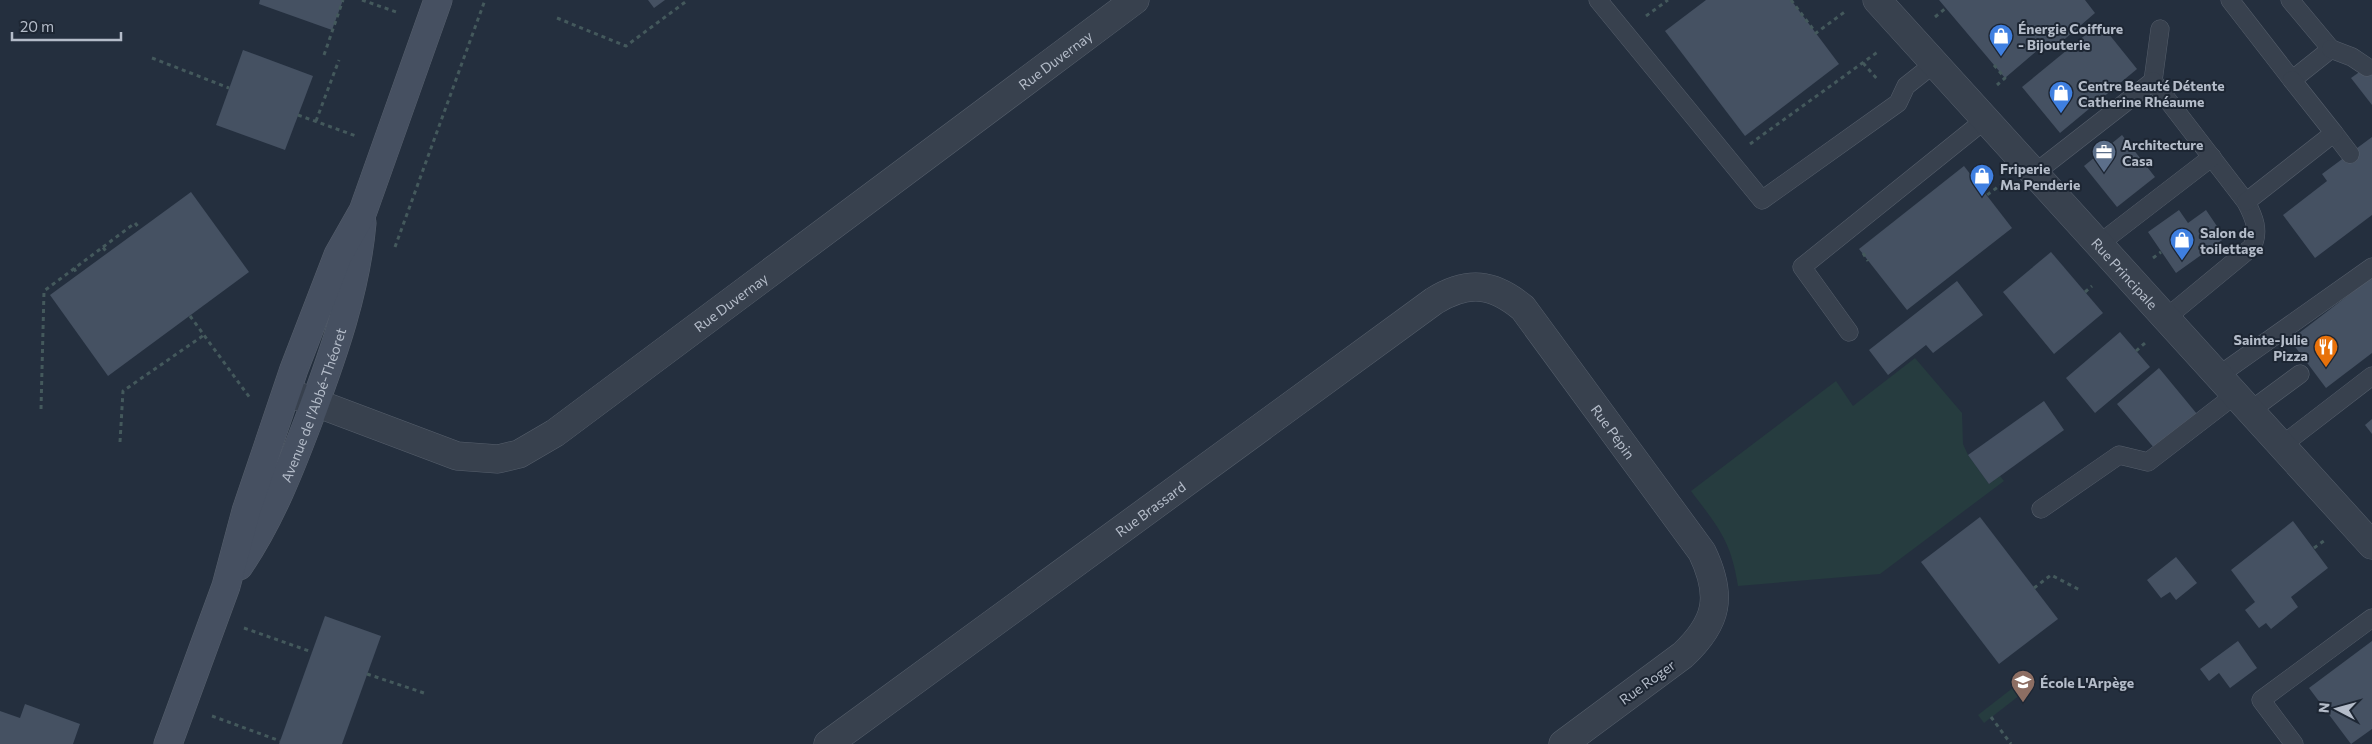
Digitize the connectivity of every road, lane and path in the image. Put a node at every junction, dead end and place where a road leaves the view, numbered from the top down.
1 (343, 0) edge
2 (362, 0) edge
3 (438, 0) edge
4 (485, 0) edge
5 (688, 0) edge
6 (1135, 0) edge
7 (1598, 0) edge
8 (1668, 0) edge
9 (1791, 0) edge
10 (1877, 0) edge
11 (2230, 0) edge
12 (2290, 0) edge
13 (1850, 8) dead end
14 (1946, 8) dead end
15 (1652, 12) dead end
16 (401, 14) dead end
17 (557, 18) dead end
18 (1932, 21) dead end
19 (2160, 29) dead end
20 (1886, 47) dead end
21 (2331, 49) junction
22 (324, 55) dead end
23 (152, 58) dead end
24 (338, 60) dead end
25 (1935, 63) junction
26 (1994, 65) dead end
27 (2366, 67) dead end
28 (2292, 80) junction
29 (2153, 81) junction
30 (229, 88) dead end
31 (1992, 89) dead end
32 (298, 115) dead end
33 (1986, 119) junction
34 (316, 122) junction
35 (2334, 132) junction
36 (357, 136) dead end
37 (1745, 148) dead end
38 (2350, 154) dead end
39 (2212, 157) junction
40 (2035, 173) junction
41 (2006, 180) dead end
42 (1982, 189) dead end
43 (2246, 202) junction
44 (363, 211) junction
45 (140, 229) dead end
46 (2099, 244) junction
47 (103, 247) junction
48 (395, 247) dead end
49 (108, 253) dead end
50 (2372, 267) edge
51 (74, 268) junction
52 (77, 275) dead end
53 (1477, 287) joint
54 (190, 316) dead end
55 (2166, 318) junction
56 (1849, 332) dead end
57 (204, 335) junction
58 (2300, 374) dead end
59 (2372, 376) edge
60 (287, 392) junction
61 (2234, 394) junction
62 (252, 401) dead end
63 (315, 403) junction
64 (42, 409) dead end
65 (120, 442) dead end
66 (2281, 446) junction
67 (2041, 509) dead end
68 (2329, 537) dead end
69 (2372, 545) edge
70 (2314, 548) dead end
71 (226, 586) junction
72 (2034, 588) dead end
73 (2080, 590) dead end
74 (1715, 606) joint
75 (214, 617) junction
76 (2372, 618) edge
77 (312, 652) dead end
78 (367, 674) dead end
79 (424, 693) dead end
80 (182, 705) junction
81 (1991, 717) dead end
82 (280, 741) dead end
83 (168, 744) edge
84 (828, 744) edge
85 (1563, 744) edge
86 (2011, 744) edge
87 (2294, 744) edge

1 - 22 path
2 - 16 path
3 - 44 main road, Avenue de l'Abbé-Théoret
4 - 48 path
5 - 17 path
6 - 63 street, Rue Duvernay
7 - 25 lane
8 - 15 path
9 - 13 path
10 - 25 street, Rue Principale
11 - 28 lane
12 - 21 lane
14 - 18 path
19 - 29 lane
20 - 37 path
21 - 27 lane
21 - 28 lane
23 - 30 path
24 - 34 path
25 - 33 street, Rue Principale
26 - 31 path
28 - 35 lane
29 - 39 lane
29 - 40 lane
32 - 34 path
33 - 40 street, Rue Principale
33 - 56 lane
34 - 36 path
35 - 38 lane
35 - 43 lane
39 - 43 lane
39 - 46 lane
40 - 46 street, Rue Principale
41 - 42 path
43 - 55 lane
44 - 60 main road, Avenue de l'Abbé-Théoret
44 - 63 main road, Avenue de l'Abbé-Théoret
45 - 47 path
46 - 55 street, Rue Principale
47 - 49 path
47 - 51 path
50 - 61 lane
51 - 52 path
51 - 64 path
53 - 74 street, Rue Pépin
53 - 84 street, Rue Brassard
54 - 57 path
55 - 61 street, Rue Principale
57 - 62 path
57 - 65 path
58 - 61 lane
59 - 66 lane
60 - 63 street, Rue Duvernay
60 - 71 main road, Avenue de l'Abbé-Théoret
61 - 66 street, Rue Principale
61 - 67 lane
63 - 71 main road, Avenue de l'Abbé-Théoret
66 - 69 street, Rue Principale
68 - 70 path
71 - 75 main road, Avenue de l'Abbé-Théoret
72 - 73 path
74 - 85 street, Rue Roger
75 - 77 path
75 - 80 main road, Avenue de l'Abbé-Théoret
76 - 87 lane
78 - 79 path
80 - 82 path
80 - 83 main road, Avenue de l'Abbé-Théoret
81 - 86 path

